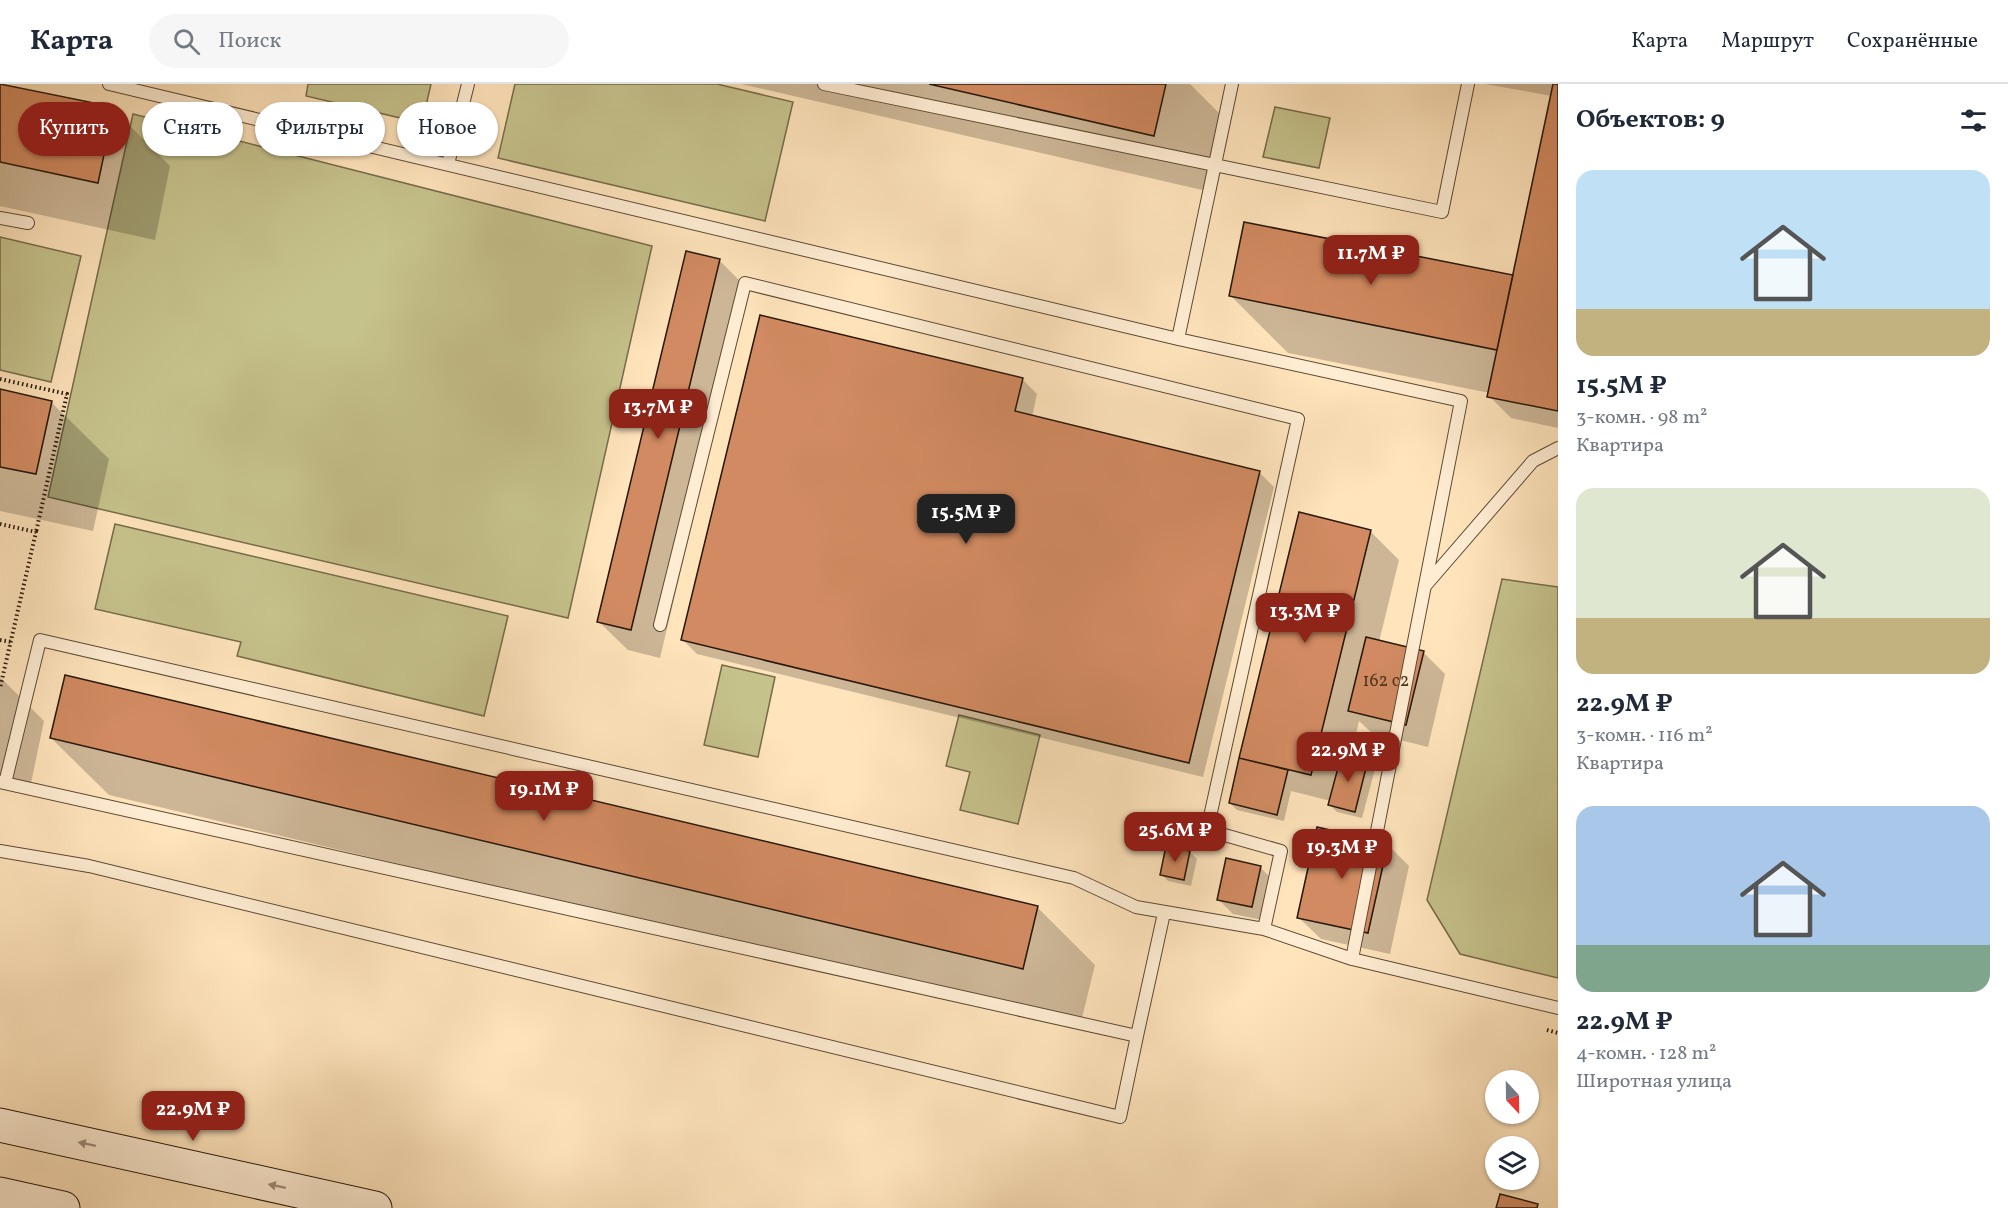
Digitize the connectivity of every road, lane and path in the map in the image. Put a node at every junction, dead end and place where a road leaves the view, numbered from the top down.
1 (109, 84) edge
2 (468, 84) edge
3 (824, 84) edge
4 (1232, 84) edge
5 (1468, 84) edge
6 (448, 164) junction
7 (1215, 166) junction
8 (0, 218) edge
9 (28, 224) dead end
10 (1178, 339) junction
11 (0, 379) edge
12 (1558, 448) edge
13 (0, 524) edge
14 (36, 532) junction
15 (1425, 587) junction
16 (660, 625) dead end
17 (0, 688) edge
18 (2, 782) edge
19 (0, 850) edge
20 (1164, 913) junction
21 (1264, 929) junction
22 (1352, 959) junction
23 (1558, 1008) edge
24 (1137, 1036) junction
25 (0, 1125) edge
26 (0, 1194) edge
27 (63, 1208) edge
28 (375, 1208) edge

1 - 6 lane
2 - 6 lane
3 - 7 lane
4 - 7 lane
5 - 7 lane
6 - 10 lane
7 - 10 lane
8 - 9 lane
10 - 15 lane
11 - 14 path
12 - 15 lane
13 - 14 path
14 - 17 path
15 - 22 lane
16 - 21 lane
18 - 20 lane
18 - 24 lane
19 - 24 lane
20 - 21 lane
20 - 24 lane
21 - 22 lane
22 - 23 lane
28 -> 25 main road
26 - 27 main road

